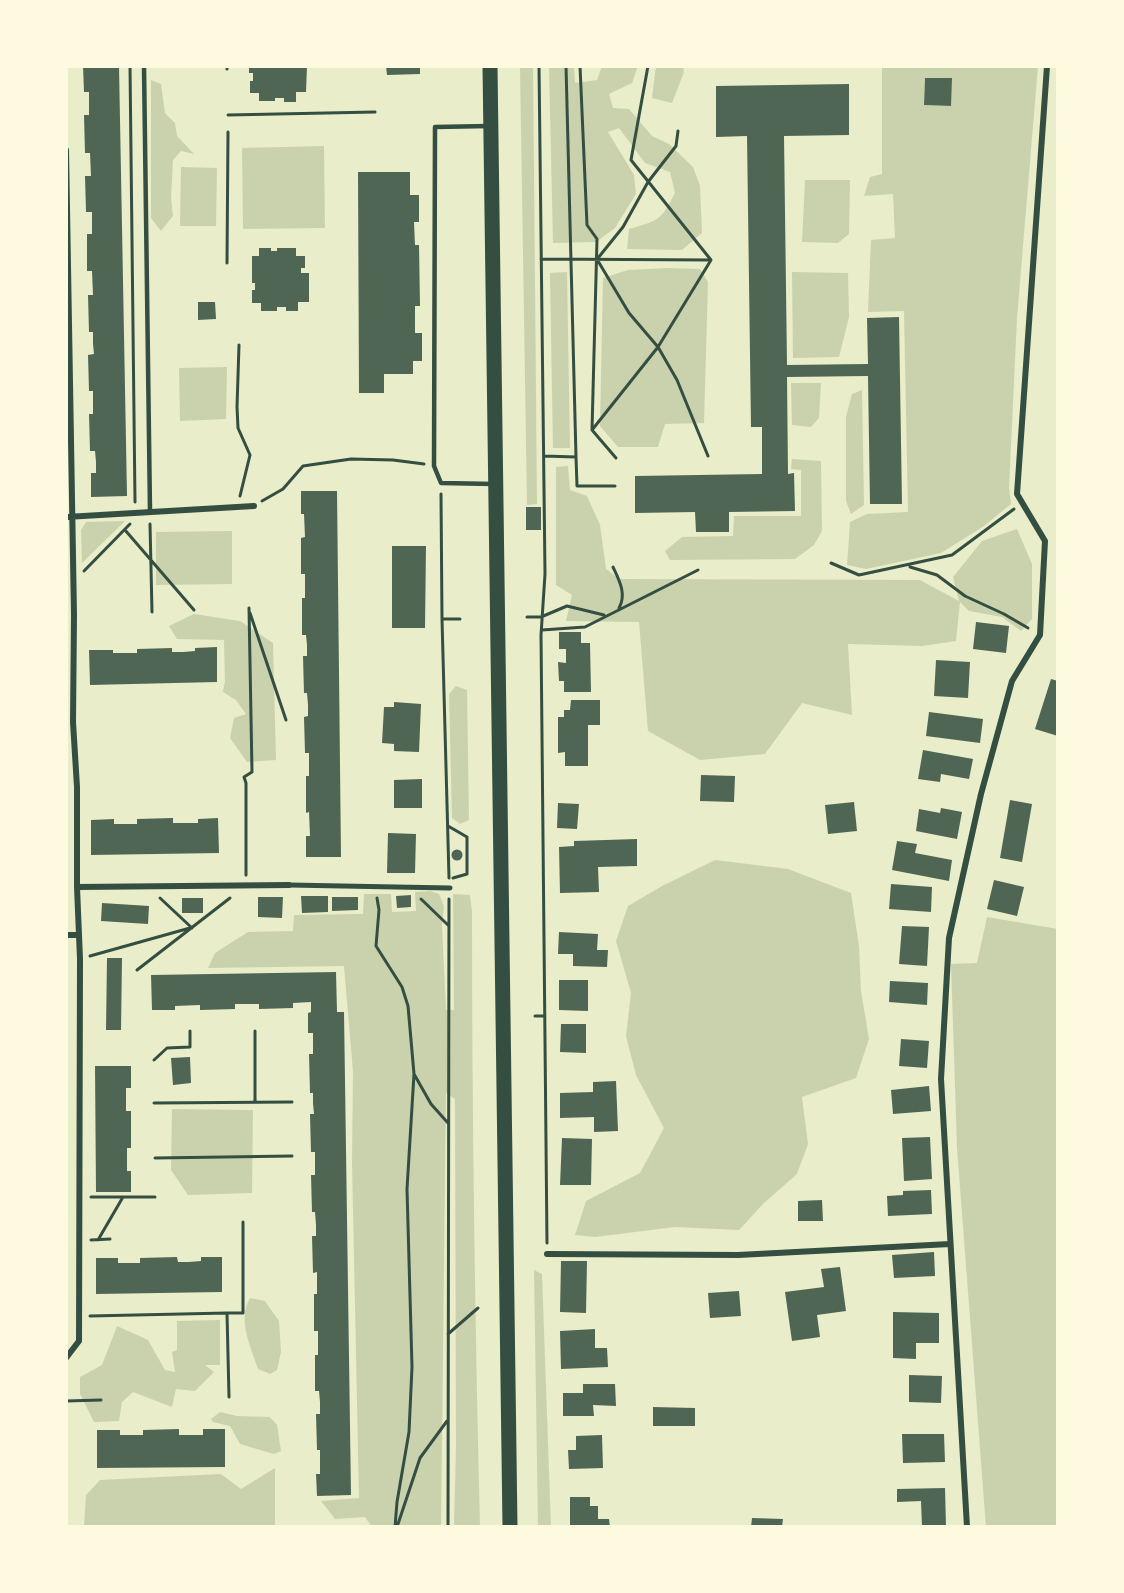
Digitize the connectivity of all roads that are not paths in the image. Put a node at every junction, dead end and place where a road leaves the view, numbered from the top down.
1 (144, 66) edge
2 (490, 66) edge
3 (1047, 66) edge
4 (490, 126) junction
5 (66, 150) edge
6 (494, 484) junction
7 (254, 506) road end
8 (150, 511) junction
9 (69, 517) edge
10 (70, 722) edge
11 (289, 885) joint
12 (77, 887) junction
13 (450, 888) road end
14 (66, 935) edge
15 (79, 935) junction
16 (950, 1244) junction
17 (547, 1254) road end
18 (66, 1358) edge
19 (510, 1527) edge
20 (967, 1527) edge

1 - 8 lane
2 - 4 main road
3 - 16 street
4 - 6 main road
4 - 6 lane
5 - 9 street
6 - 19 main road
7 - 8 street
8 - 9 street
9 - 10 street
10 - 12 street
11 - 12 street
11 - 13 street
12 - 15 street
14 - 15 street
15 - 18 street
16 - 17 street
16 - 20 street

